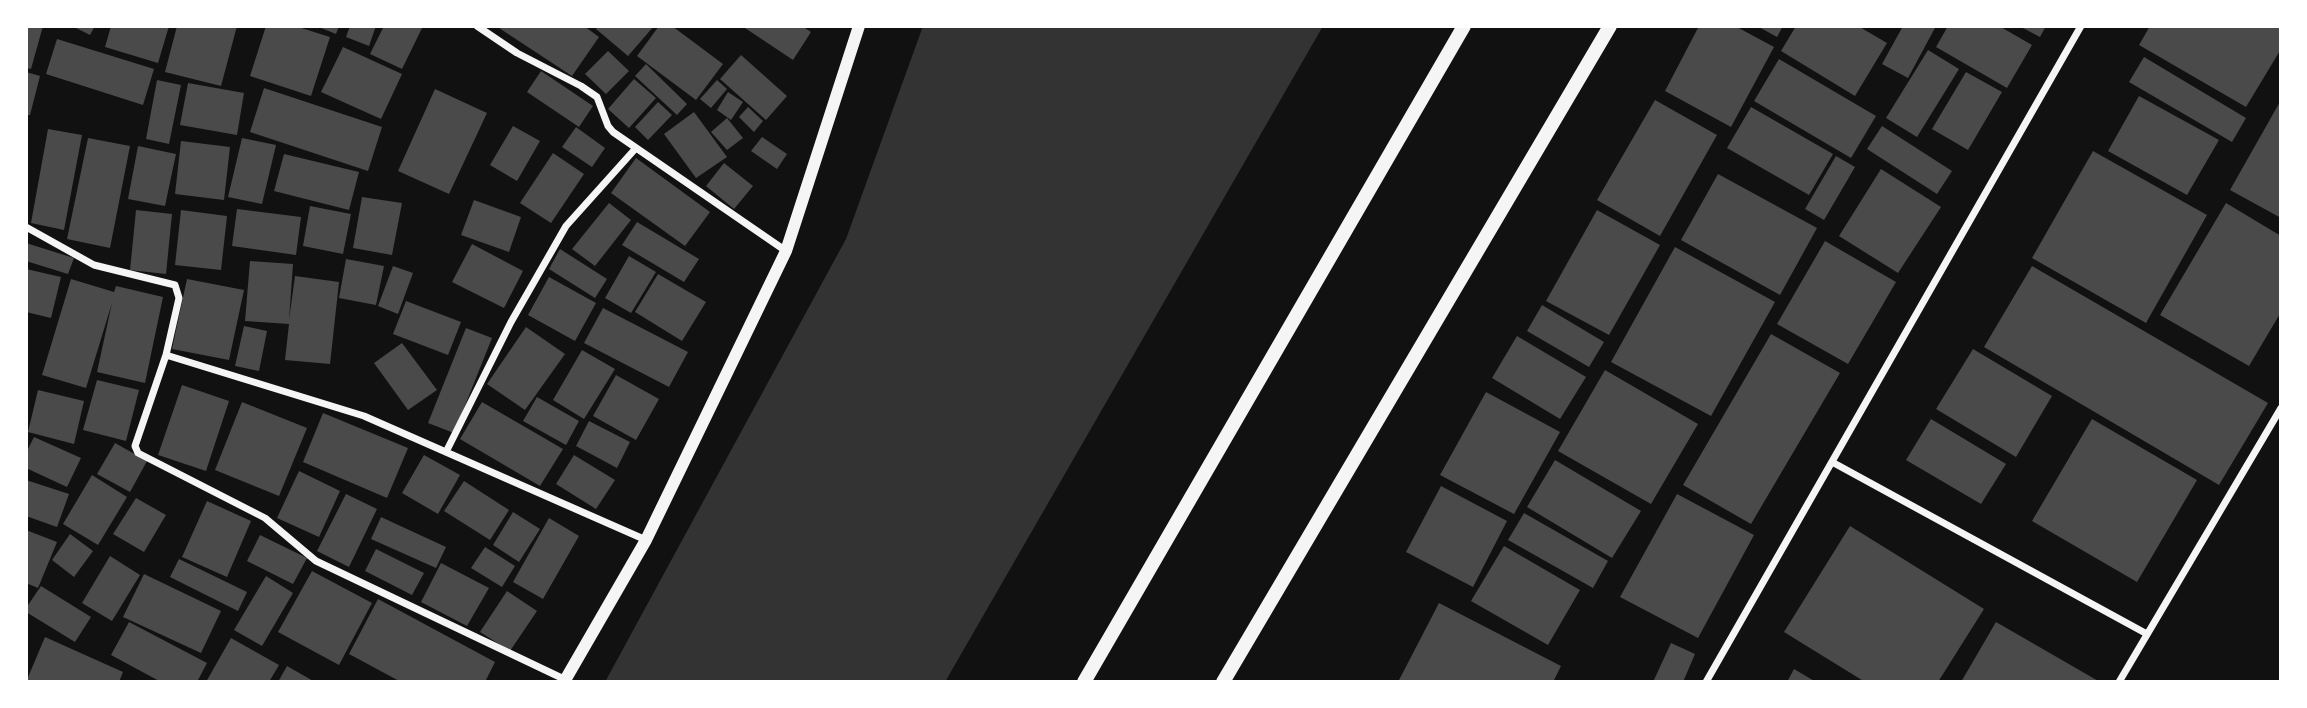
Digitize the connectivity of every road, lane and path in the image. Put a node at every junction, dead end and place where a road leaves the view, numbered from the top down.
1 (477, 26) edge
2 (859, 26) edge
3 (1464, 26) edge
4 (1610, 26) edge
5 (2081, 26) edge
6 (636, 148) junction
7 (26, 227) edge
8 (786, 251) junction
9 (166, 355) junction
10 (2281, 408) edge
11 (446, 452) junction
12 (1832, 461) junction
13 (646, 540) junction
14 (2147, 634) junction
15 (565, 681) edge
16 (1084, 682) edge
17 (1223, 682) edge
18 (1706, 682) edge
19 (2119, 682) edge

1 - 6 street
2 - 8 street
3 - 16 main road
4 - 17 main road
5 - 12 street
6 - 8 street
6 - 11 street
7 - 9 street
8 - 13 street
9 - 11 street
9 - 15 street
10 - 14 street
11 - 13 street
12 - 14 street
12 - 18 street
13 - 15 street
14 - 19 street

